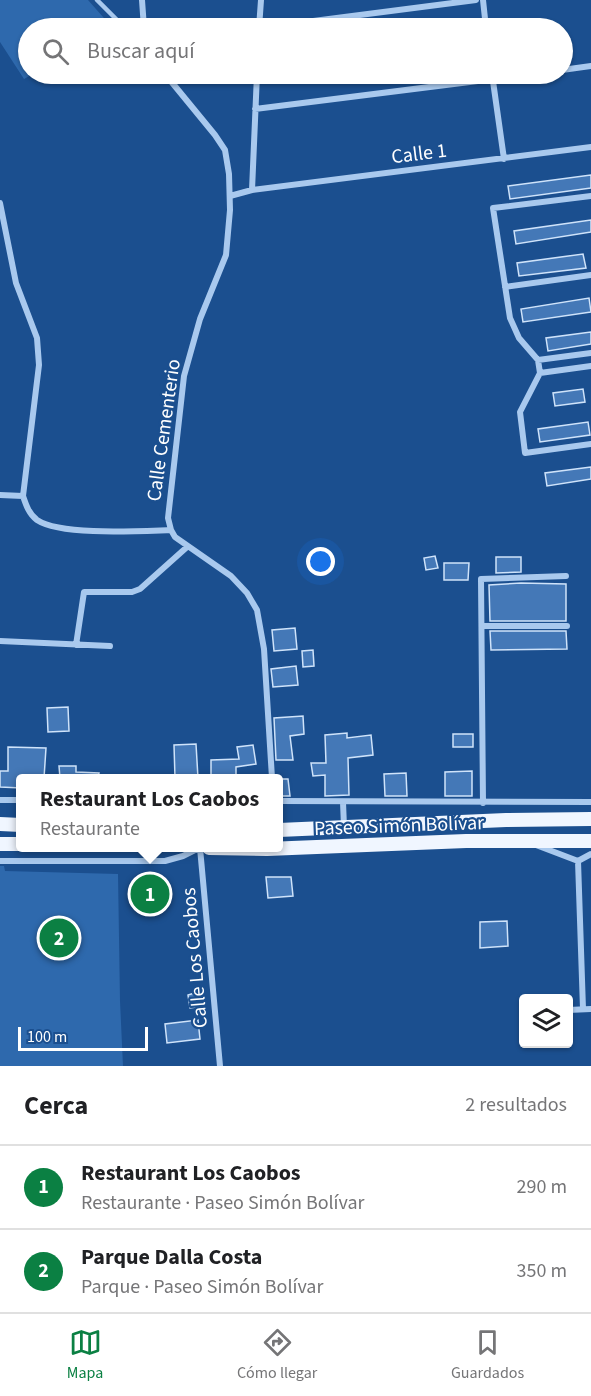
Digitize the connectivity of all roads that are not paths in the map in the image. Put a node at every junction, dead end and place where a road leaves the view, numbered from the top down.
1 (97, 0) edge
2 (142, 0) edge
3 (261, 0) edge
4 (476, 0) edge
5 (483, 0) edge
6 (115, 18) edge
7 (143, 18) edge
8 (260, 18) edge
9 (336, 18) edge
10 (485, 18) edge
11 (591, 66) edge
12 (573, 68) edge
13 (173, 84) edge
14 (256, 84) edge
15 (435, 84) edge
16 (494, 84) edge
17 (255, 109) junction
18 (591, 147) edge
19 (504, 159) junction
20 (252, 190) junction
21 (230, 196) junction
22 (591, 196) edge
23 (0, 203) edge
24 (591, 276) edge
25 (505, 287) junction
26 (591, 353) edge
27 (538, 360) junction
28 (591, 366) edge
29 (540, 373) junction
30 (591, 444) edge
31 (0, 495) edge
32 (23, 496) junction
33 (171, 530) junction
34 (187, 547) junction
35 (566, 576) dead end
36 (482, 626) junction
37 (567, 626) dead end
38 (0, 641) edge
39 (76, 645) junction
40 (110, 646) dead end
41 (272, 774) edge
42 (0, 800) edge
43 (16, 800) edge
44 (283, 801) edge
45 (344, 802) junction
46 (591, 802) edge
47 (483, 803) junction
48 (591, 819) edge
49 (0, 824) edge
50 (16, 825) edge
51 (344, 827) junction
52 (283, 830) edge
53 (521, 840) junction
54 (591, 841) edge
55 (0, 844) edge
56 (16, 844) edge
57 (283, 848) edge
58 (192, 852) edge
59 (200, 852) edge
60 (591, 854) edge
61 (0, 861) edge
62 (578, 861) junction
63 (581, 940) junction
64 (591, 940) edge
65 (583, 1009) junction
66 (591, 1009) edge
67 (573, 1010) edge
68 (220, 1066) edge

1 - 6 lane
2 - 7 street
3 - 8 street
4 - 9 street
5 - 10 street
11 - 12 street
13 - 21 street, Calle Cementerio
14 - 17 street
15 - 17 street
16 - 19 street
17 - 20 street
18 - 19 street, Calle 1
19 - 20 street, Calle 1
20 - 21 street, Calle 1
21 - 33 street, Calle Cementerio
22 - 25 street
23 - 32 street
24 - 25 street
25 - 27 street
26 - 27 street
27 - 29 street
28 - 29 street
29 - 30 street
31 - 32 street
32 - 33 street
33 - 34 street, Calle Cementerio
34 - 39 street
34 - 41 street, Calle Cementerio
35 - 36 street
36 - 37 street
36 - 47 street
38 - 39 street
39 - 40 street
42 - 43 street
44 - 45 street, Paseo Simón Bolívar
45 - 47 street, Paseo Simón Bolívar
45 - 51 street
46 - 47 street, Paseo Simón Bolívar
48 - 51 main road, Paseo Simón Bolívar
49 - 50 main road
51 - 52 main road, Paseo Simón Bolívar
53 - 54 main road, Paseo Simón Bolívar
53 - 57 main road, Paseo Simón Bolívar
53 - 62 street
55 - 56 main road
58 - 61 street
59 - 68 street, Calle Los Caobos
60 - 62 street
62 - 63 street
63 - 64 street
63 - 65 street
65 - 66 street
65 - 67 street

